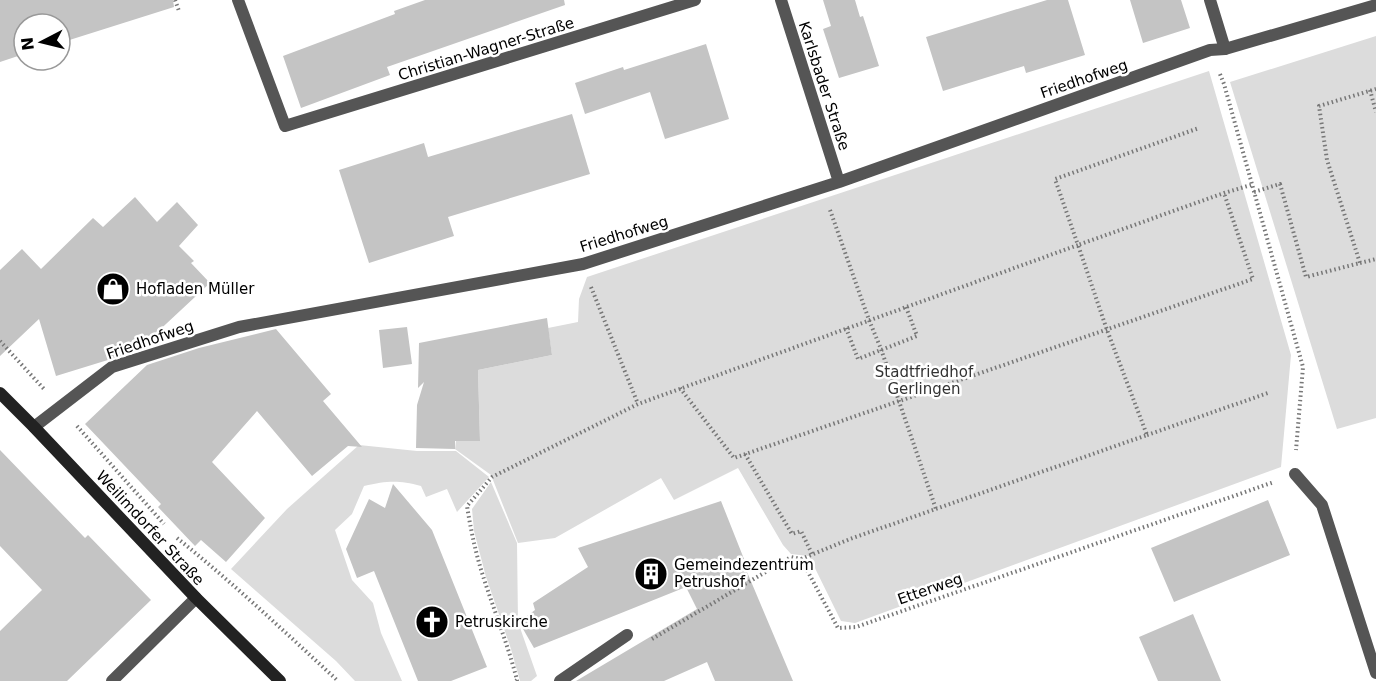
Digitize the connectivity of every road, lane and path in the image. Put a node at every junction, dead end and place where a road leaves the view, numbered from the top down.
1 (175, 0) edge
2 (238, 0) edge
3 (695, 0) edge
4 (781, 0) edge
5 (1210, 0) edge
6 (1376, 5) edge
7 (179, 11) dead end
8 (1225, 49) junction
9 (1210, 50) junction
10 (1376, 88) edge
11 (1370, 90) junction
12 (1376, 112) edge
13 (1199, 128) dead end
14 (839, 182) junction
15 (1251, 185) junction
16 (1254, 192) junction
17 (1224, 193) junction
18 (830, 210) dead end
19 (1078, 244) junction
20 (1376, 259) edge
21 (1360, 263) junction
22 (583, 264) junction
23 (906, 307) junction
24 (869, 320) junction
25 (846, 328) junction
26 (1107, 330) junction
27 (0, 341) edge
28 (881, 349) junction
29 (680, 388) junction
30 (0, 393) edge
31 (1268, 393) dead end
32 (899, 401) junction
33 (638, 404) junction
34 (59, 407) junction
35 (34, 427) junction
36 (1148, 435) junction
37 (745, 454) junction
38 (1295, 474) junction
39 (936, 509) junction
40 (169, 529) dead end
41 (176, 538) dead end
42 (812, 554) junction
43 (801, 559) junction
44 (195, 598) junction
45 (627, 635) joint
46 (1376, 673) edge
47 (112, 681) edge
48 (280, 681) edge
49 (338, 681) edge
50 (516, 681) edge
51 (560, 681) edge

1 - 7 path
2 - 3 street, Christian-Wagner-Straße
4 - 14 street, Karlsbader Straße
5 - 8 street
6 - 8 street, Friedhofweg
8 - 9 street, Friedhofweg
9 - 14 street, Friedhofweg
9 - 15 path
10 - 11 path
11 - 12 path
11 - 21 path
13 - 19 path
14 - 22 street, Friedhofweg
15 - 16 path
15 - 17 path
16 - 21 path
16 - 38 path
17 - 19 path
17 - 26 path
18 - 24 path
19 - 23 path
19 - 26 path
20 - 21 path
22 - 33 path
22 - 34 street, Friedhofweg
23 - 24 path
23 - 28 path
24 - 25 path
24 - 28 path
25 - 28 path
25 - 29 path
26 - 32 path
26 - 36 path
27 - 34 path
28 - 32 path
29 - 33 path
29 - 37 path
30 - 35 main road, Weilimdorfer Straße
31 - 36 path
32 - 37 path
32 - 39 path
33 - 50 path
34 - 35 street, Friedhofweg
34 - 40 path
35 - 44 main road, Weilimdorfer Straße
36 - 39 path
37 - 42 path
38 - 43 path, Etterweg
38 - 46 street
39 - 42 path
41 - 49 path
42 - 43 path
43 - 45 path
44 - 47 street
44 - 48 main road, Weilimdorfer Straße
45 - 51 street

